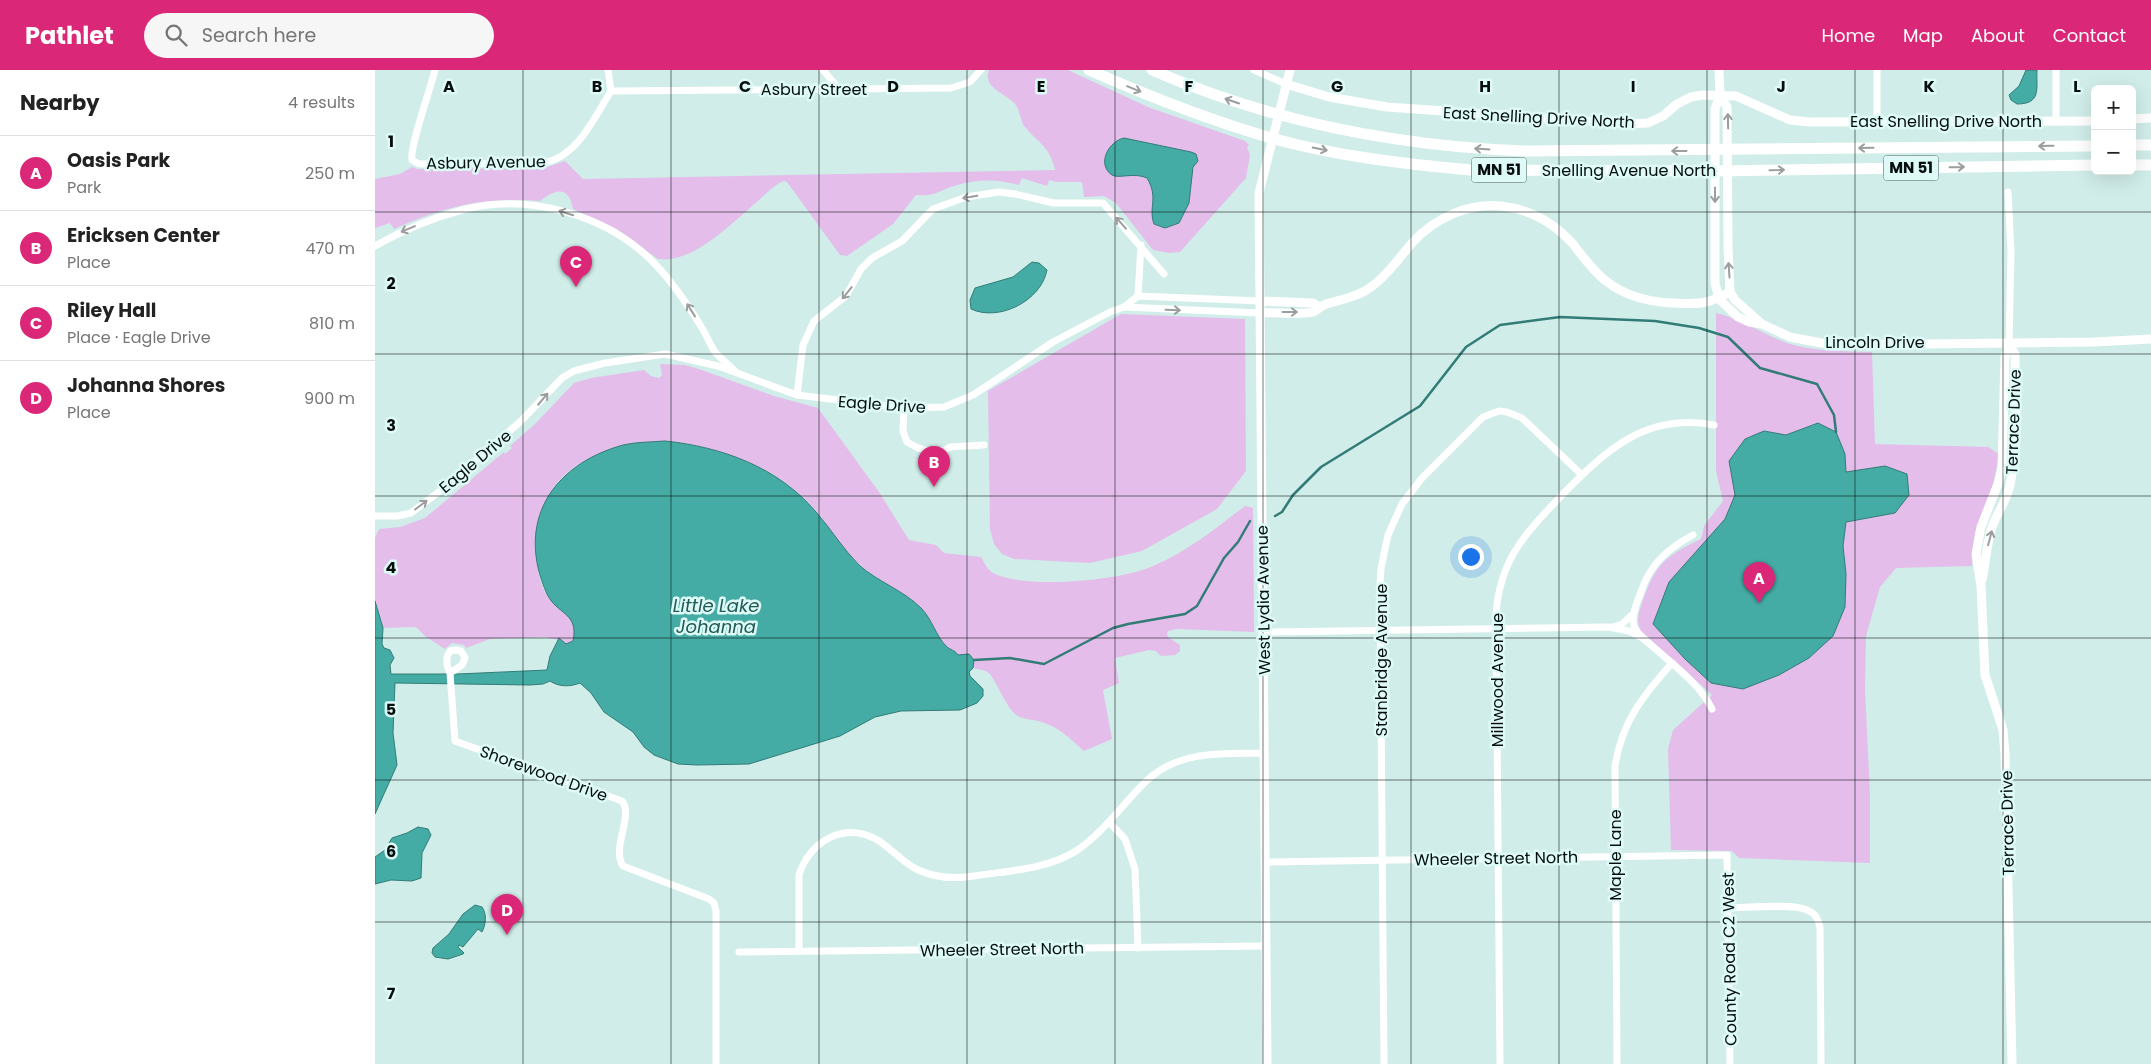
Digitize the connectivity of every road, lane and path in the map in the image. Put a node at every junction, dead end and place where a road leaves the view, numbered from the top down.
1 (435, 70) edge
2 (608, 70) edge
3 (823, 70) edge
4 (981, 70) edge
5 (1089, 70) edge
6 (1152, 70) edge
7 (1254, 70) edge
8 (1290, 70) edge
9 (1719, 70) edge
10 (1877, 70) edge
11 (2056, 70) edge
12 (1286, 84) junction
13 (839, 89) junction
14 (611, 91) junction
15 (1720, 95) junction
16 (1279, 115) junction
17 (2151, 118) edge
18 (2136, 119) edge
19 (2056, 121) junction
20 (2091, 121) edge
21 (1877, 122) junction
22 (1273, 138) junction
23 (2136, 145) edge
24 (2151, 145) edge
25 (2091, 146) edge
26 (1728, 150) junction
27 (1715, 151) junction
28 (2091, 165) edge
29 (2136, 165) edge
30 (2151, 165) edge
31 (1715, 171) junction
32 (1728, 171) junction
33 (2009, 192) dead end
34 (375, 246) edge
35 (1141, 246) junction
36 (1164, 274) dead end
37 (1731, 292) junction
38 (1138, 296) junction
39 (1719, 299) junction
40 (1260, 301) junction
41 (1124, 307) junction
42 (1319, 307) junction
43 (1260, 312) junction
44 (1763, 324) junction
45 (2151, 339) edge
46 (2009, 343) junction
47 (715, 352) junction
48 (705, 362) junction
49 (737, 372) junction
50 (797, 395) junction
51 (905, 408) junction
52 (1714, 425) dead end
53 (984, 445) dead end
54 (1582, 475) junction
55 (375, 516) edge
56 (1693, 535) dead end
57 (1637, 607) junction
58 (1609, 628) junction
59 (1497, 629) junction
60 (1380, 630) junction
61 (1263, 632) junction
62 (1646, 640) junction
63 (1672, 663) junction
64 (450, 673) dead end
65 (1712, 709) dead end
66 (1264, 753) junction
67 (1109, 822) junction
68 (1727, 854) joint
69 (1615, 856) junction
70 (1498, 857) junction
71 (1383, 859) junction
72 (1265, 862) junction
73 (1728, 908) junction
74 (1266, 946) junction
75 (1138, 948) junction
76 (799, 951) junction
77 (739, 952) dead end
78 (716, 1064) edge
79 (1267, 1064) edge
80 (1384, 1064) edge
81 (1500, 1064) edge
82 (1617, 1064) edge
83 (1730, 1064) edge
84 (1821, 1064) edge
85 (2013, 1064) edge

1 - 14 street, Asbury Avenue
2 - 14 street
3 - 13 street
4 - 13 street, Asbury Street
5 -> 22 highway, Snelling Avenue North / MN 51
16 -> 6 highway, Snelling Avenue North / MN 51
7 - 12 street, East Snelling Drive North
8 - 12 street
9 - 15 street
10 - 21 street
11 - 19 street
12 - 15 street, East Snelling Drive North
12 - 16 street, West Lydia Avenue
13 - 14 street, Asbury Street
15 - 21 street, East Snelling Drive North
26 -> 15 street
15 - 27 street
16 - 22 street, West Lydia Avenue
27 -> 16 highway, Snelling Avenue North / MN 51
17 - 18 street
19 - 20 street, East Snelling Drive North
19 - 21 street, East Snelling Drive North
22 -> 31 highway, Snelling Avenue North / MN 51
22 - 40 street, West Lydia Avenue
23 - 24 highway
25 -> 26 highway, Snelling Avenue North / MN 51
26 - 27 highway, Snelling Avenue North / MN 51
26 - 32 street
27 - 31 street
32 -> 28 highway, Snelling Avenue North / MN 51
29 - 30 highway
31 - 32 highway, Snelling Avenue North / MN 51
31 -> 39 street
37 -> 32 street
33 - 46 street, Terrace Drive
47 -> 34 street, Eagle Drive
35 - 36 street
35 - 38 street
35 -> 50 street
37 - 39 street
37 - 44 street
38 - 40 street
38 - 41 street, Eagle Drive
39 - 42 street
39 - 44 street, Lincoln Drive
40 - 42 street
40 - 43 street, West Lydia Avenue
41 -> 43 street, Eagle Drive
41 - 51 street, Eagle Drive
43 -> 42 street
43 - 61 street, West Lydia Avenue
44 - 46 street, Lincoln Drive
45 - 46 street, Lincoln Drive
46 - 85 street, Terrace Drive
47 - 48 street
47 - 49 street, Eagle Drive
48 - 49 street, Eagle Drive
55 -> 48 street, Eagle Drive
49 - 50 street, Eagle Drive
50 - 51 street, Eagle Drive
51 - 53 street
52 - 54 street, Millwood Avenue
54 - 59 street, Millwood Avenue
54 - 60 street, Stanbridge Avenue
56 - 57 street
57 - 58 street
57 - 62 street
58 - 59 street
58 - 62 street
59 - 60 street
59 - 70 street, Millwood Avenue
60 - 61 street
60 - 71 street, Stanbridge Avenue
61 - 66 street, West Lydia Avenue
62 - 63 street
63 - 65 street
63 - 69 street, Maple Lane
64 - 78 street, Shorewood Drive
66 - 67 street
66 - 72 street, West Lydia Avenue
67 - 75 street
67 - 76 street
68 - 69 street, Wheeler Street North
68 - 73 street, County Road C2 West
69 - 70 street, Wheeler Street North
69 - 82 street, Maple Lane
70 - 71 street, Wheeler Street North
70 - 81 street, Millwood Avenue
71 - 72 street, Wheeler Street North
71 - 80 street, Stanbridge Avenue
72 - 74 street, West Lydia Avenue
73 - 83 street, County Road C2 West
73 - 84 street
74 - 75 street, Wheeler Street North
74 - 79 street, West Lydia Avenue
75 - 76 street, Wheeler Street North
76 - 77 street, Wheeler Street North

